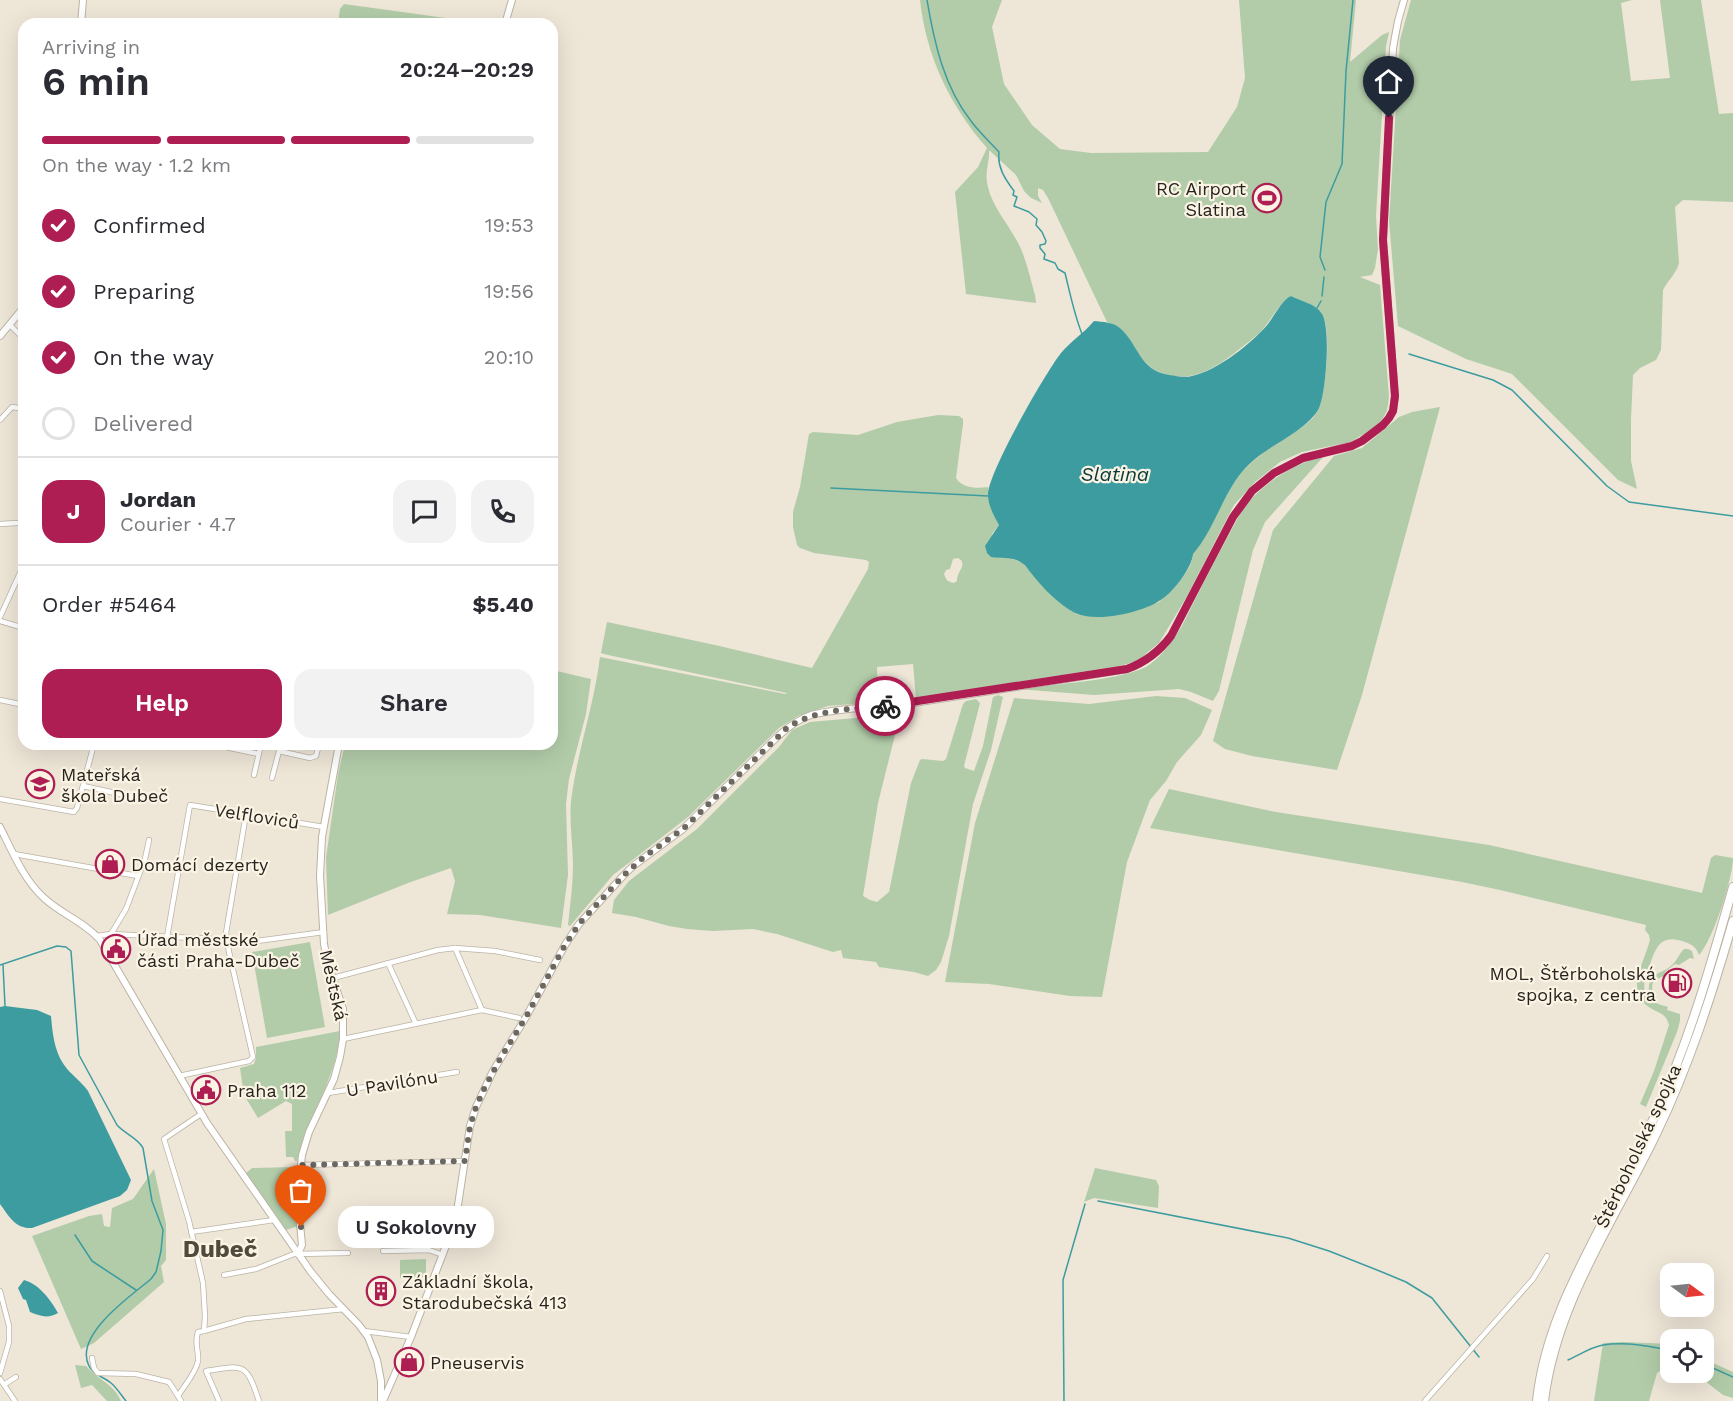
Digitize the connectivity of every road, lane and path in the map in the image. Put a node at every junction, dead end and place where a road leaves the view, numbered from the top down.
1 (83, 0) edge
2 (512, 0) edge
3 (1404, 0) edge
4 (82, 18) edge
5 (507, 18) edge
6 (18, 315) edge
7 (10, 325) junction
8 (18, 333) edge
9 (0, 336) edge
10 (18, 408) edge
11 (0, 420) edge
12 (16, 523) dead end
13 (0, 524) edge
14 (18, 582) edge
15 (0, 619) edge
16 (18, 626) edge
17 (0, 700) edge
18 (18, 704) edge
19 (92, 750) edge
20 (240, 750) edge
21 (260, 750) edge
22 (318, 750) edge
23 (338, 750) edge
24 (279, 751) joint
25 (259, 754) junction
26 (254, 775) dead end
27 (272, 778) dead end
28 (83, 786) junction
29 (0, 799) edge
30 (158, 800) dead end
31 (246, 814) junction
32 (0, 827) edge
33 (324, 827) junction
34 (149, 840) dead end
35 (14, 854) junction
36 (138, 876) junction
37 (1733, 887) edge
38 (1733, 921) edge
39 (324, 932) junction
40 (111, 934) junction
41 (97, 936) junction
42 (167, 937) junction
43 (226, 939) junction
44 (455, 948) junction
45 (540, 960) dead end
46 (388, 963) junction
47 (333, 978) junction
48 (482, 1010) junction
49 (519, 1017) dead end
50 (416, 1024) junction
51 (343, 1039) junction
52 (457, 1072) dead end
53 (179, 1076) junction
54 (328, 1093) junction
55 (201, 1114) junction
56 (465, 1161) junction
57 (300, 1165) junction
58 (274, 1220) junction
59 (191, 1232) junction
60 (383, 1251) dead end
61 (348, 1253) dead end
62 (298, 1254) junction
63 (443, 1255) junction
64 (1547, 1256) dead end
65 (224, 1275) dead end
66 (0, 1290) edge
67 (344, 1309) junction
68 (204, 1331) junction
69 (364, 1331) junction
70 (411, 1337) junction
71 (92, 1358) dead end
72 (0, 1373) edge
73 (16, 1377) dead end
74 (0, 1379) edge
75 (5, 1384) junction
76 (179, 1398) edge
77 (15, 1401) edge
78 (219, 1401) edge
79 (259, 1401) edge
80 (382, 1401) edge
81 (1425, 1401) edge
82 (1537, 1401) edge
83 (1544, 1401) edge

1 - 4 street
2 - 5 street
3 - 56 street
6 - 7 street
7 - 8 street
7 - 9 street
10 - 11 street
12 - 13 street
14 - 15 street
15 - 16 street
17 - 18 street
19 - 28 street
20 - 25 street
21 - 25 street
22 - 24 street
23 - 33 street, Městská
24 - 27 street
25 - 26 street
28 - 29 street
28 - 30 street
31 - 33 street, Velfloviců
31 - 42 street, Velfloviců
31 - 43 street
32 - 35 street
33 - 39 street, Městská
34 - 36 street
35 - 36 street
35 - 41 street
36 - 40 street
37 - 82 highway, Štěrboholská spojka
38 - 83 highway, Štěrboholská spojka
39 - 43 street
39 - 47 street, Městská
40 - 41 street
40 - 42 street
41 - 53 street
42 - 43 street
43 - 53 street
44 - 45 street
44 - 46 street
44 - 48 street
46 - 47 street
46 - 50 street
47 - 51 street, Městská
48 - 49 street
48 - 50 street
50 - 51 street
51 - 54 street, Městská
52 - 54 street, U Pavilónu
53 - 55 street
54 - 57 street, Městská
55 - 58 street
55 - 59 street
56 - 57 street
56 - 63 street
57 - 62 street, Městská
58 - 59 street
58 - 62 street
59 - 68 street
60 - 63 street
61 - 62 street
62 - 65 street
62 - 67 street
63 - 70 street
64 - 81 street
66 - 72 street
67 - 68 street
67 - 69 street
68 - 76 street
69 - 70 street
69 - 80 street
70 - 80 street
71 - 76 street
73 - 75 street
74 - 75 street
75 - 77 street
78 - 79 street

